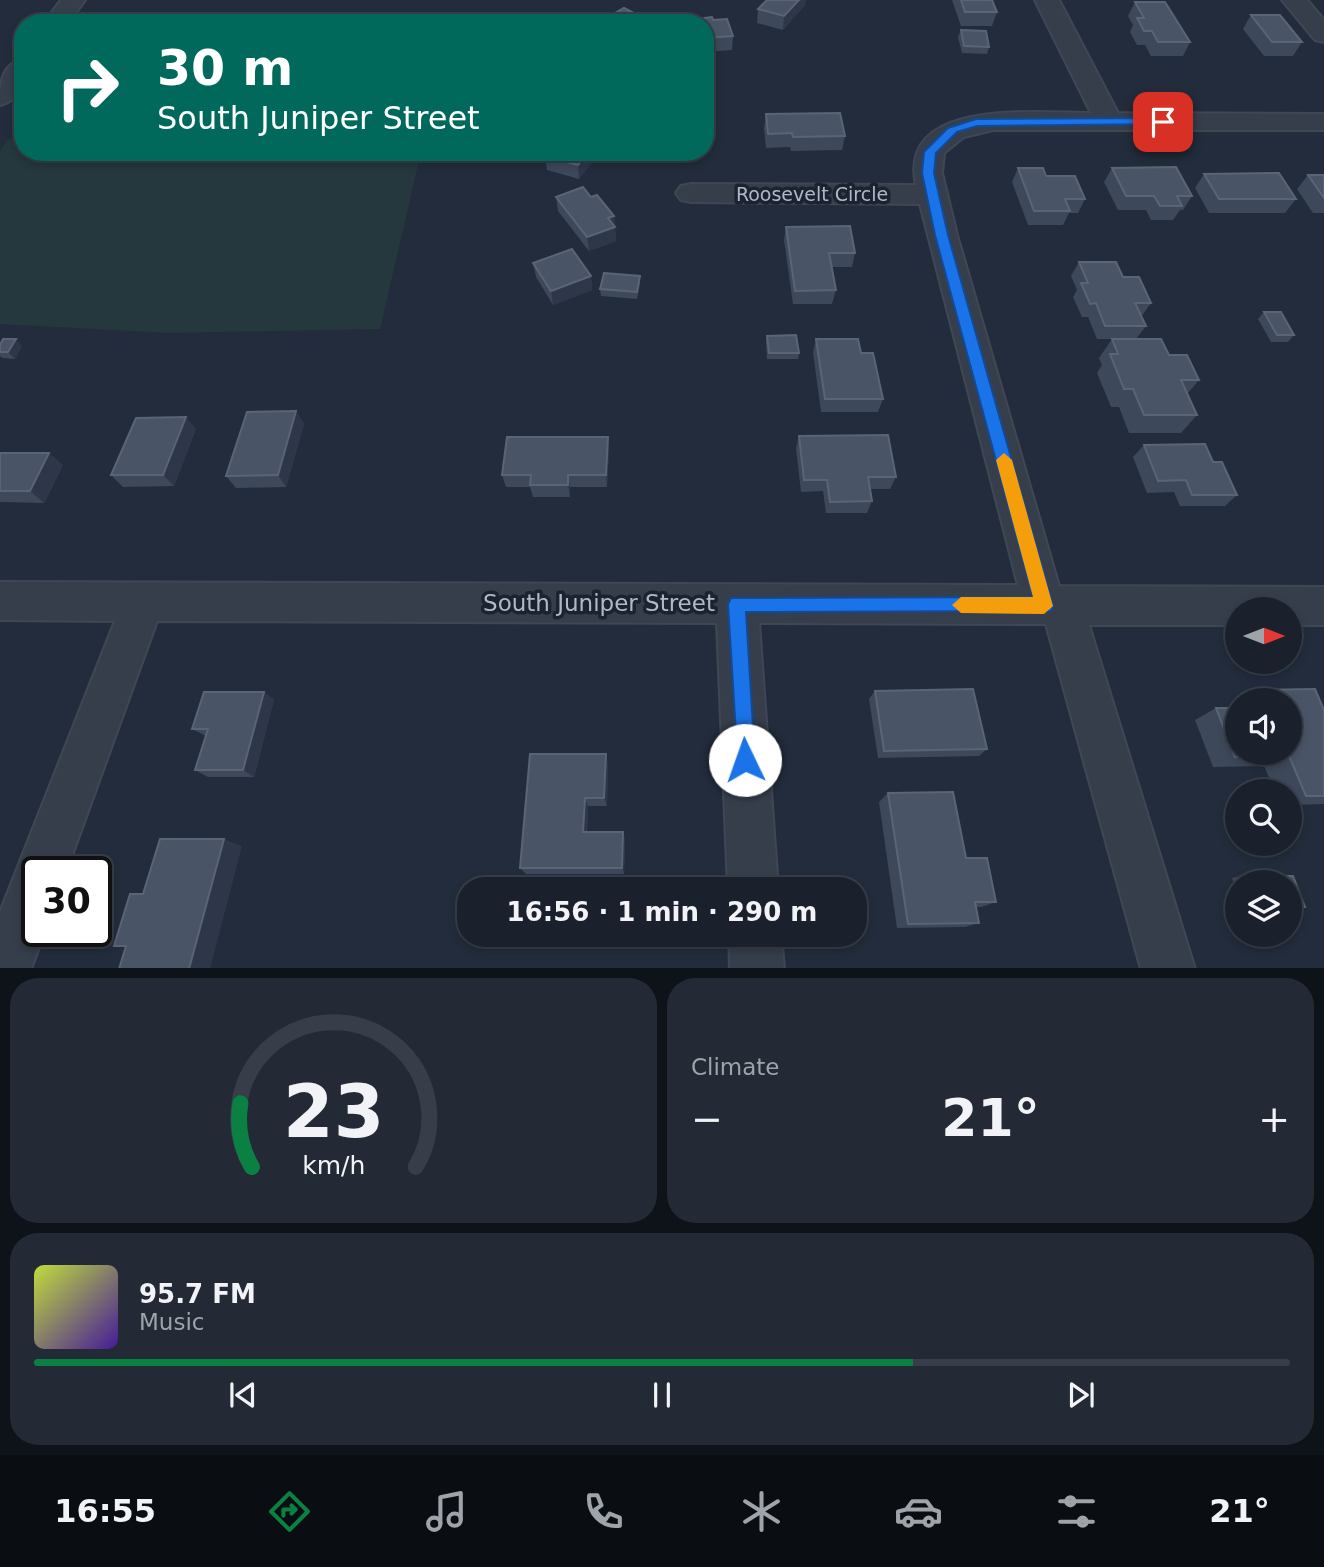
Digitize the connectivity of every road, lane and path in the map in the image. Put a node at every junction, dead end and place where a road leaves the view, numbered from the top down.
1 (74, 0) edge
2 (1047, 0) edge
3 (1294, 0) edge
4 (63, 14) edge
5 (1324, 36) edge
6 (14, 79) edge
7 (0, 97) edge
8 (1109, 122) junction
9 (1324, 122) edge
10 (691, 193) dead end
11 (933, 195) junction
12 (0, 601) edge
13 (143, 601) junction
14 (737, 604) junction
15 (1053, 606) junction
16 (1324, 606) edge
17 (47, 856) edge
18 (751, 877) edge
19 (21, 924) edge
20 (756, 947) edge
21 (4, 968) edge
22 (757, 968) edge
23 (1168, 968) edge

1 - 4 street
2 - 8 street
3 - 5 street
6 - 7 street
8 - 9 street
8 - 11 street
10 - 11 street, Roosevelt Circle
11 - 15 street
12 - 13 street, South Juniper Street
13 - 14 street, South Juniper Street
13 - 17 street
14 - 15 street, South Juniper Street
14 - 18 street
15 - 16 street, South Juniper Street
15 - 23 street
19 - 21 street
20 - 22 street

